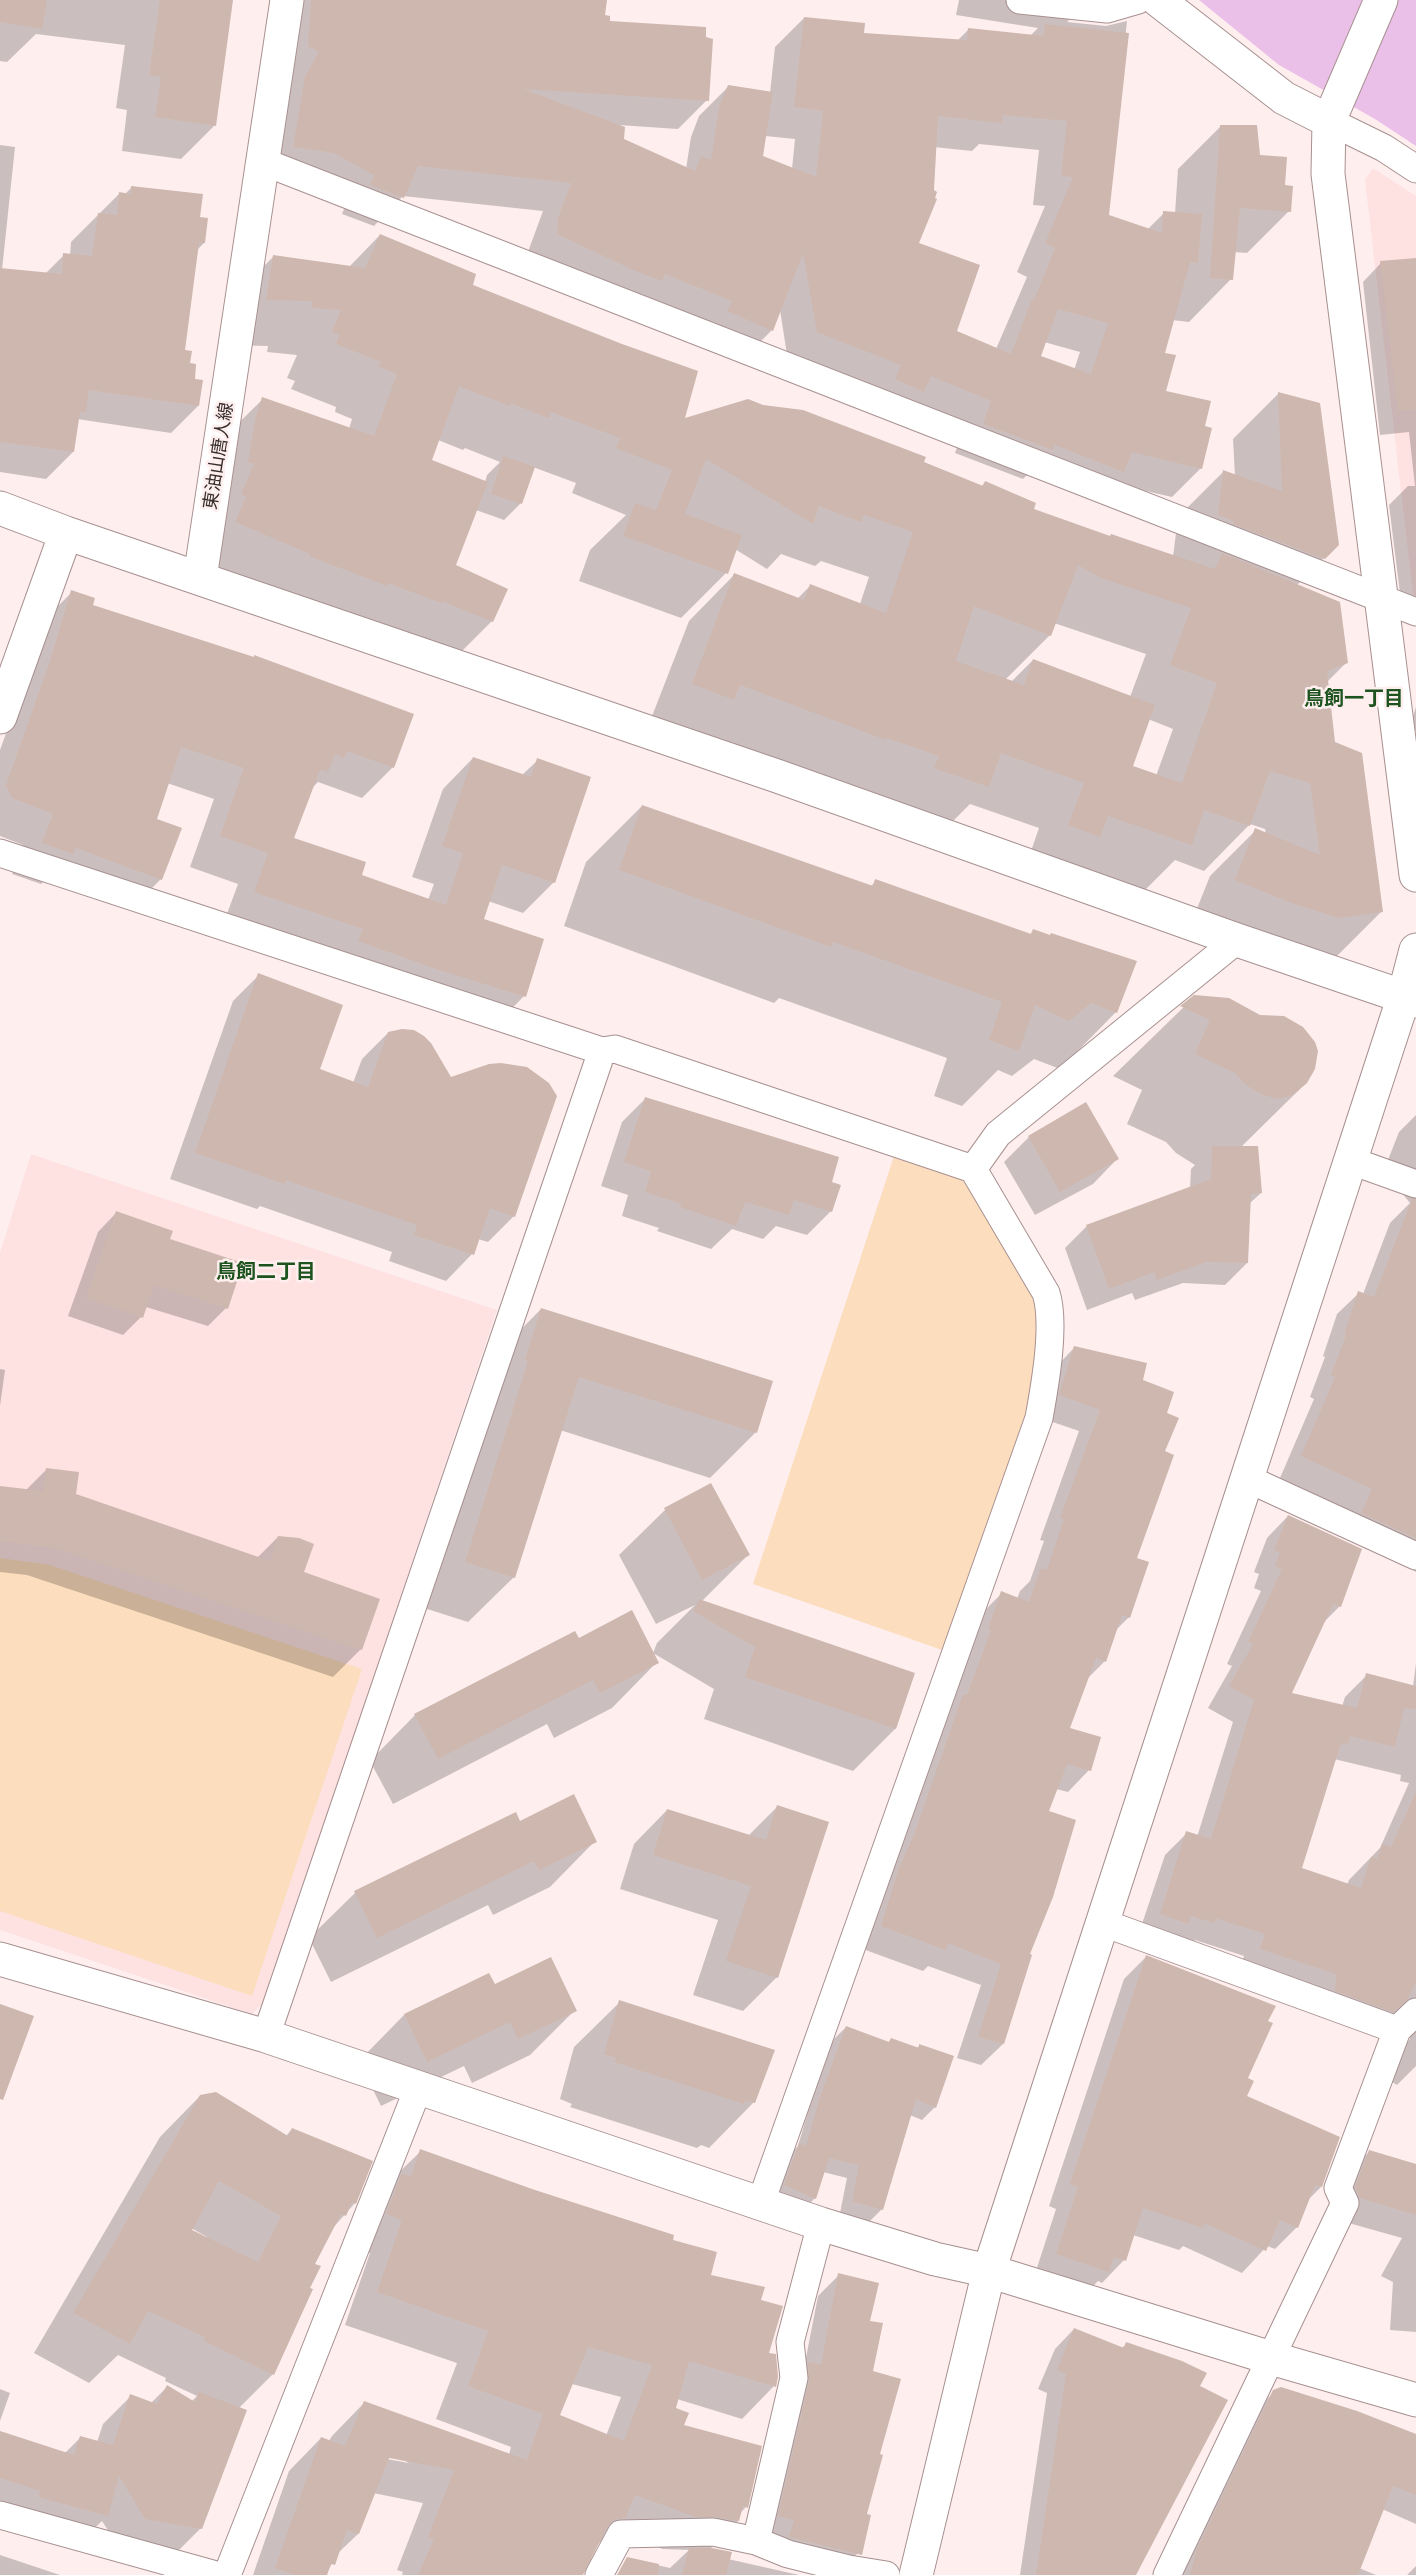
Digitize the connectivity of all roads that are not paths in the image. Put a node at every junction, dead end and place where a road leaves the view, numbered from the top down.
1 (287, 0) edge
2 (1020, 0) edge
3 (1138, 0) edge
4 (1158, 0) edge
5 (1381, 0) edge
6 (1332, 113) junction
7 (264, 162) junction
8 (1416, 168) edge
9 (0, 508) edge
10 (66, 533) junction
11 (201, 578) junction
12 (1380, 597) junction
13 (1416, 612) edge
14 (0, 717) edge
15 (0, 853) edge
16 (1416, 875) edge
17 (1237, 940) junction
18 (1416, 950) edge
19 (1410, 999) edge
20 (602, 1051) junction
21 (1349, 1160) junction
22 (973, 1169) junction
23 (1416, 1184) edge
24 (1246, 1479) junction
25 (1416, 1556) edge
26 (1101, 1922) junction
27 (0, 1959) edge
28 (1406, 2021) edge
29 (266, 2036) junction
30 (420, 2086) junction
31 (761, 2202) junction
32 (821, 2224) junction
33 (988, 2271) junction
34 (1271, 2358) junction
35 (1416, 2400) edge
36 (0, 2515) edge
37 (756, 2541) junction
38 (216, 2575) edge
39 (227, 2575) edge
40 (599, 2575) edge
41 (886, 2575) edge
42 (916, 2575) edge
43 (1167, 2575) edge

1 - 7 street, 東油山唐人線
2 - 3 street
4 - 6 street
5 - 6 street
6 - 8 street
6 - 12 street
7 - 11 street, 東油山唐人線
7 - 12 street
9 - 10 street
10 - 11 street
10 - 14 street
11 - 17 street
12 - 13 street
12 - 16 street
15 - 20 street
17 - 19 street
17 - 22 street
18 - 19 street
19 - 21 street
20 - 22 street
20 - 29 street
21 - 23 street
21 - 24 street
22 - 31 street
24 - 25 street
24 - 26 street
26 - 28 street
26 - 33 street
27 - 29 street
28 - 34 street
29 - 30 street
30 - 31 street
30 - 39 street
31 - 32 street
32 - 33 street
32 - 37 street
33 - 34 street
33 - 42 street
34 - 35 street
34 - 43 street
36 - 38 street
37 - 40 street
37 - 41 street

